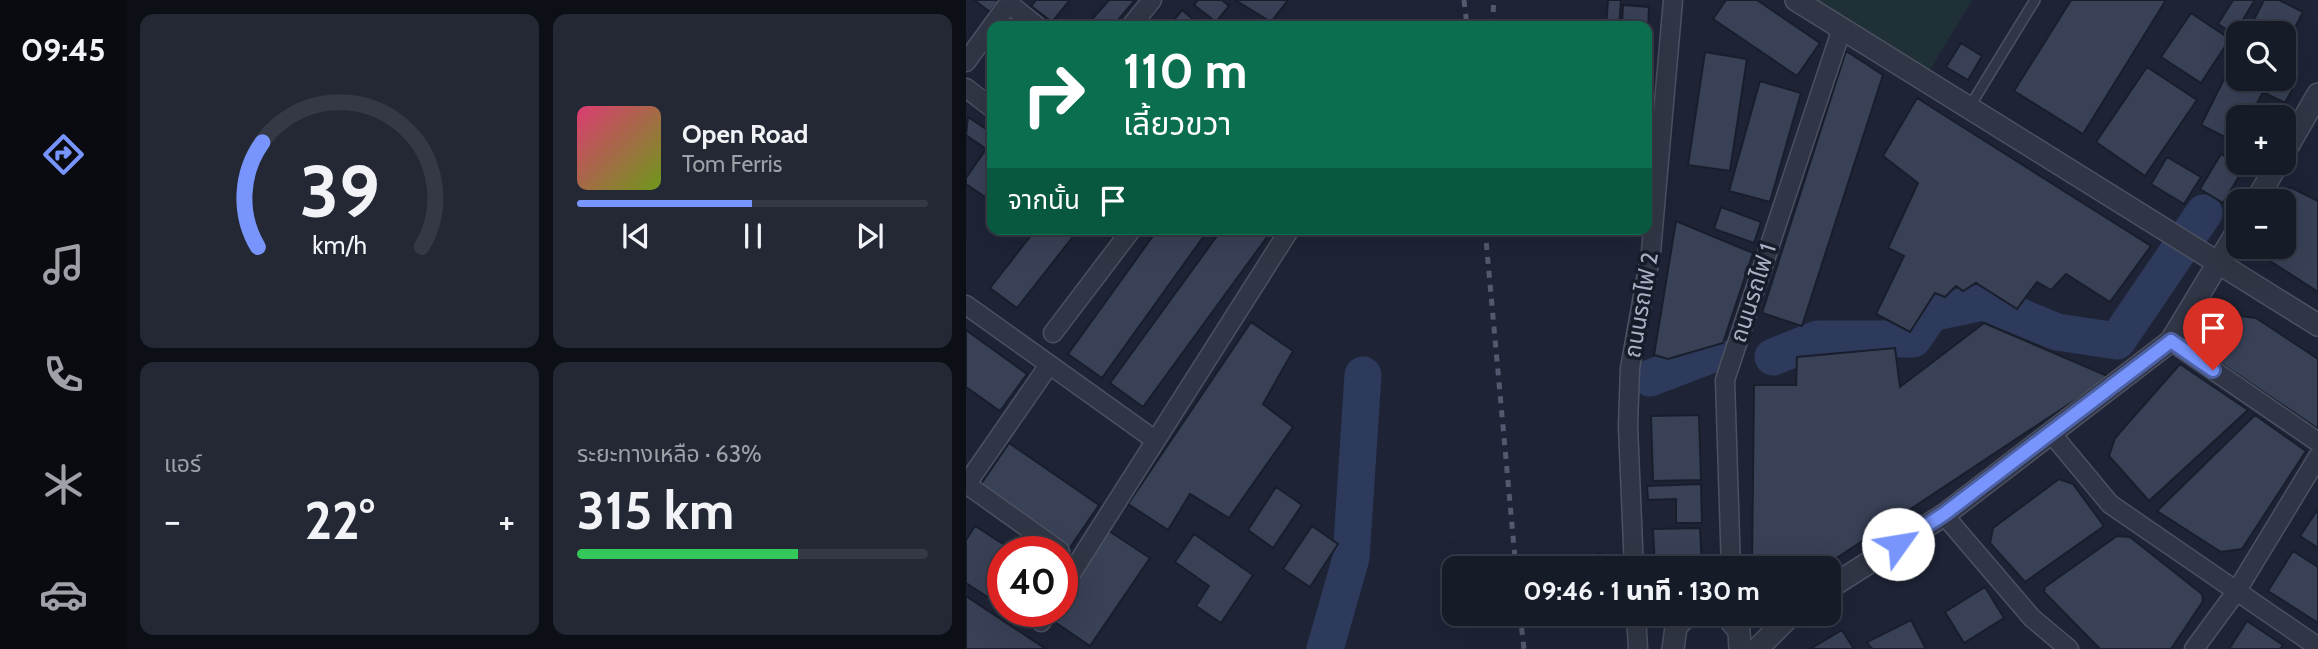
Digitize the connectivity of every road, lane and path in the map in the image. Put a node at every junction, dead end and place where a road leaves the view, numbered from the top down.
1 (1152, 0) edge
2 (1673, 0) edge
3 (1796, 0) edge
4 (2035, 0) edge
5 (1009, 2) edge
6 (995, 21) edge
7 (1031, 21) edge
8 (1135, 21) edge
9 (1842, 28) junction
10 (987, 33) edge
11 (966, 62) edge
12 (966, 88) edge
13 (2318, 94) edge
14 (987, 104) edge
15 (1970, 106) junction
16 (2296, 132) edge
17 (1127, 235) edge
18 (1286, 235) edge
19 (2226, 245) edge
20 (2214, 260) junction
21 (966, 305) edge
22 (2318, 325) edge
23 (1053, 333) dead end
24 (2171, 341) junction
25 (1049, 365) junction
26 (2051, 433) junction
27 (1155, 440) junction
28 (2318, 442) edge
29 (2318, 457) edge
30 (1944, 514) junction
31 (1039, 536) edge
32 (1633, 556) edge
33 (1731, 556) edge
34 (1078, 564) edge
35 (1841, 580) edge
36 (2236, 592) junction
37 (1637, 626) edge
38 (1677, 626) edge
39 (1735, 626) edge
40 (1781, 626) edge
41 (1762, 647) edge
42 (2318, 647) edge
43 (1638, 649) edge
44 (1673, 649) edge
45 (1740, 649) edge
46 (2069, 649) edge
47 (2194, 649) edge

1 - 8 street
2 - 32 street, ถนนรถไฟ 2
3 - 9 street
4 - 15 lane
5 - 6 street
5 - 7 street
9 - 15 street
9 - 33 street, ถนนรถไฟ 1
10 - 11 street
12 - 14 street
13 - 16 street
15 - 20 street
17 - 23 street
18 - 27 street
19 - 20 street
20 - 22 street
20 - 24 street
21 - 25 street
24 - 26 street
24 - 28 street
25 - 27 street
25 - 31 street
26 - 30 street
26 - 36 street
27 - 34 street
29 - 36 street
30 - 35 street
30 - 46 street
36 - 42 street
36 - 47 street
37 - 43 street
38 - 44 street
39 - 45 street
40 - 41 street

